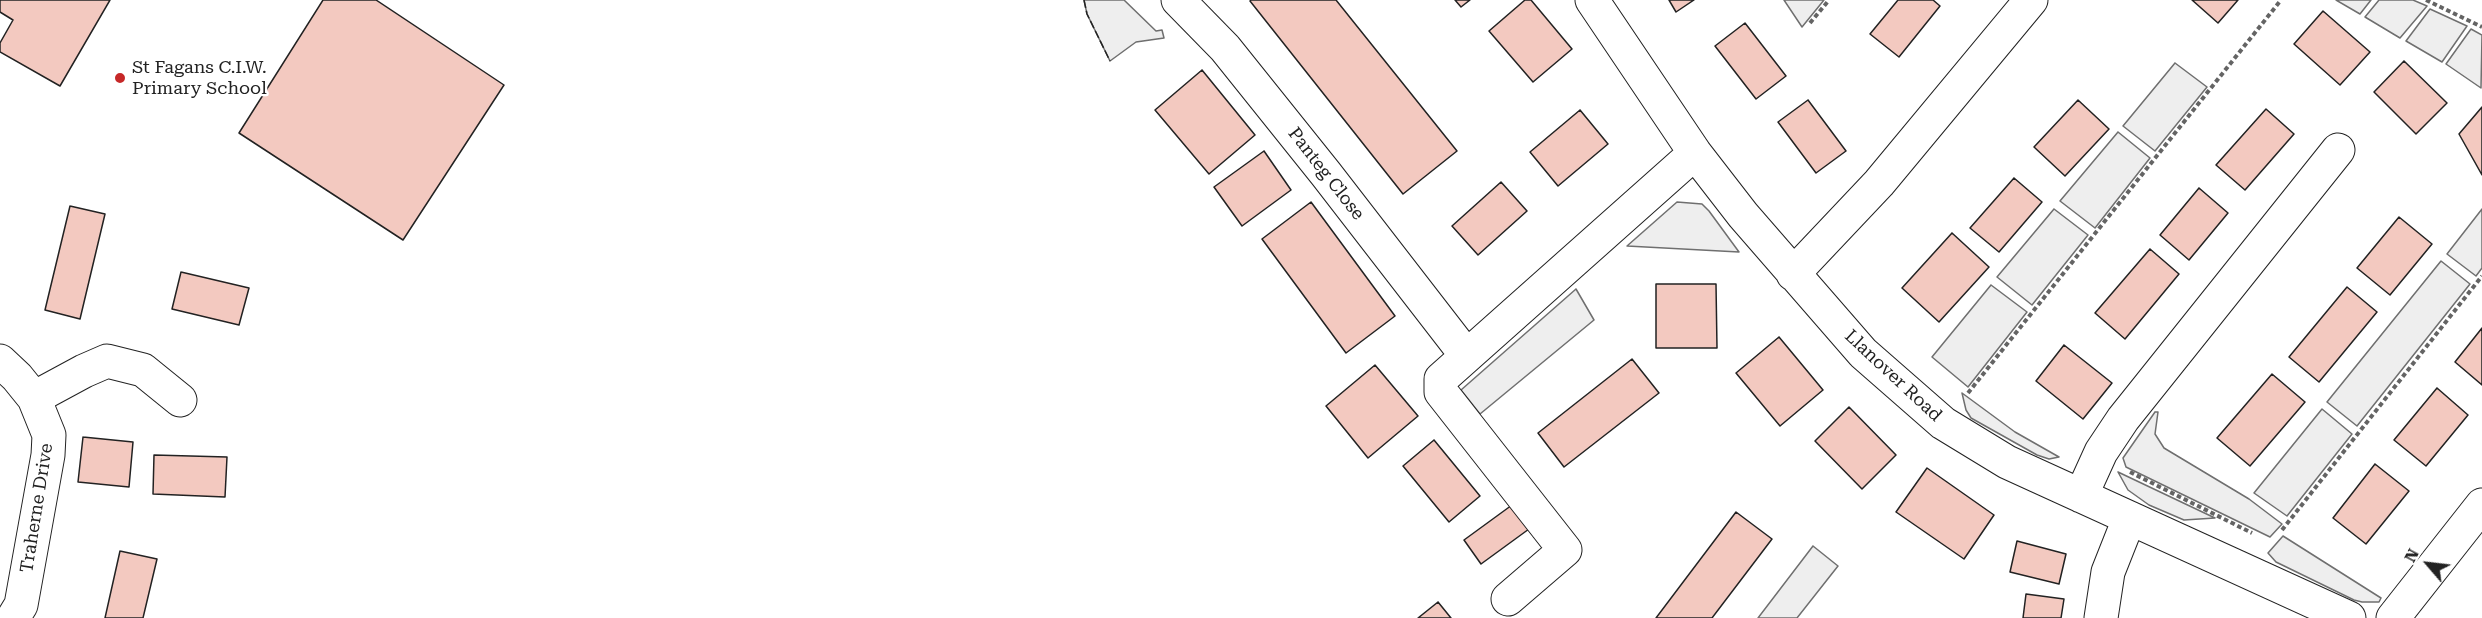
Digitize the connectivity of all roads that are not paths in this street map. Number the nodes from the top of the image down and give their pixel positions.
1 (1178, 0) edge
2 (1592, 0) edge
3 (2031, 0) edge
4 (2338, 150) dead end
5 (1695, 153) junction
6 (1793, 274) junction
7 (1466, 355) junction
8 (0, 361) edge
9 (34, 398) junction
10 (180, 400) dead end
11 (2081, 496) junction
12 (2482, 505) edge
13 (2129, 519) junction
14 (1508, 599) dead end
15 (13, 618) edge
16 (2101, 618) edge
17 (2349, 618) edge
18 (2393, 618) edge

1 - 7 street, Panteg Close
2 - 5 street, Llanover Road
3 - 6 street
4 - 11 street
5 - 6 street, Llanover Road
5 - 7 street
6 - 11 street, Llanover Road
7 - 14 street
8 - 9 street, Traherne Drive
9 - 10 street
9 - 15 street, Traherne Drive
11 - 13 street, Llanover Road
12 - 18 street
13 - 16 street
13 - 17 street, Llanover Road

